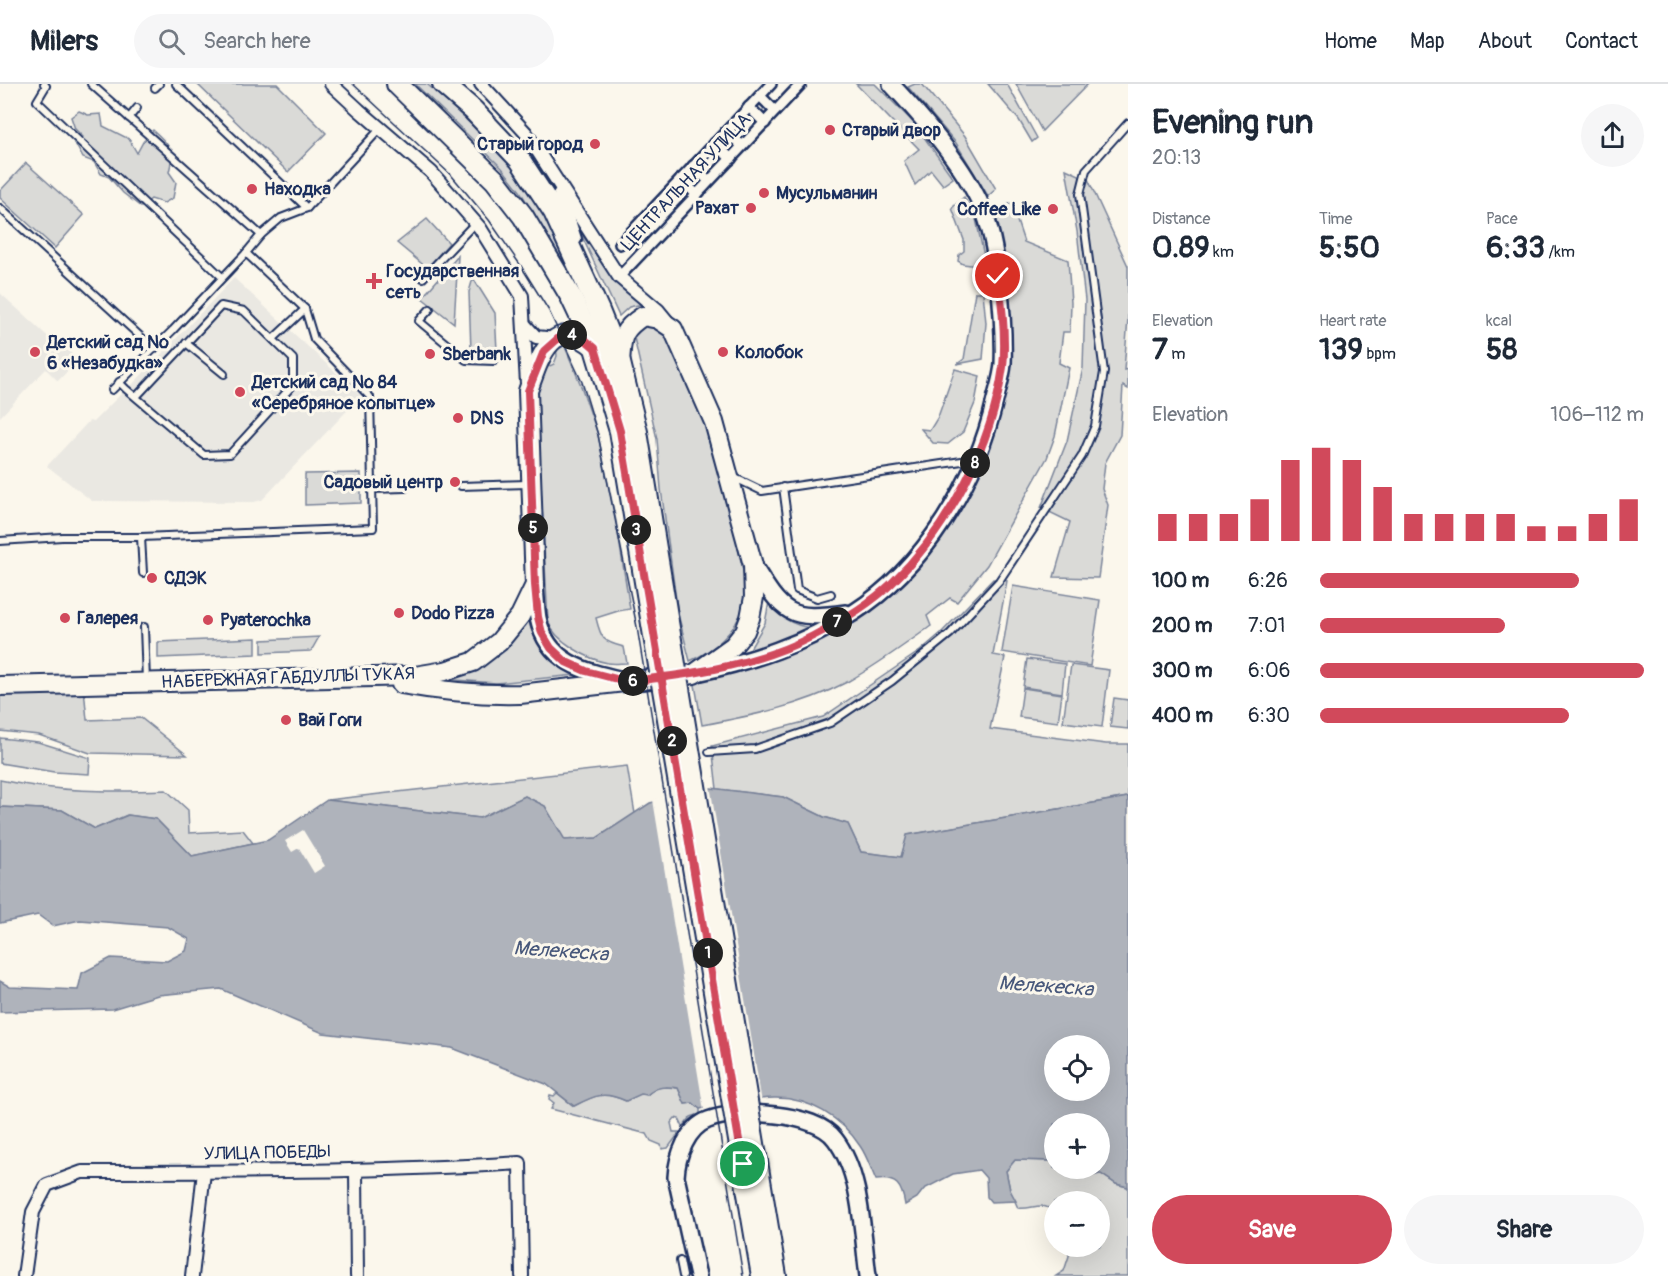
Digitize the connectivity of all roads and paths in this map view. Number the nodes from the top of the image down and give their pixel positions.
1 (44, 84) edge
2 (91, 84) edge
3 (176, 84) edge
4 (332, 84) edge
5 (396, 84) edge
6 (443, 84) edge
7 (481, 84) edge
8 (771, 84) edge
9 (801, 84) edge
10 (891, 84) edge
11 (760, 96) junction
12 (749, 107) junction
13 (137, 108) dead end
14 (775, 111) junction
15 (129, 118) junction
16 (765, 123) junction
17 (1128, 123) edge
18 (380, 129) junction
19 (727, 131) junction
20 (715, 143) junction
21 (742, 146) junction
22 (731, 159) junction
23 (693, 166) junction
24 (554, 176) junction
25 (681, 179) junction
26 (710, 181) junction
27 (697, 195) junction
28 (0, 208) edge
29 (307, 208) junction
30 (475, 223) junction
31 (261, 235) junction
32 (620, 244) dead end
33 (246, 253) junction
34 (222, 277) junction
35 (619, 277) junction
36 (423, 278) dead end
37 (305, 309) junction
38 (430, 309) dead end
39 (599, 311) junction
40 (524, 324) junction
41 (674, 329) junction
42 (273, 339) junction
43 (556, 339) junction
44 (186, 343) junction
45 (595, 348) junction
46 (154, 350) junction
47 (494, 361) dead end
48 (620, 363) junction
49 (224, 374) dead end
50 (120, 382) junction
51 (112, 390) dead end
52 (528, 391) junction
53 (136, 397) junction
54 (976, 459) junction
55 (729, 475) junction
56 (532, 484) junction
57 (461, 486) dead end
58 (405, 488) dead end
59 (783, 488) junction
60 (372, 489) junction
61 (141, 537) junction
62 (0, 541) edge
63 (753, 566) junction
64 (142, 573) dead end
65 (535, 585) junction
66 (831, 594) dead end
67 (854, 612) junction
68 (660, 623) junction
69 (144, 627) dead end
70 (694, 674) junction
71 (367, 676) junction
72 (146, 682) junction
73 (628, 682) junction
74 (0, 686) edge
75 (709, 752) dead end
76 (750, 1163) junction
77 (356, 1170) junction
78 (204, 1172) junction
79 (680, 1261) dead end
80 (24, 1276) edge
81 (192, 1276) edge
82 (357, 1276) edge
83 (522, 1276) edge
84 (683, 1276) edge
85 (698, 1276) edge
86 (762, 1276) edge
87 (776, 1276) edge
88 (868, 1276) edge

1 - 34 lane
2 - 15 lane
3 - 29 lane
4 - 18 street
5 - 45 main road
6 - 39 main road
7 - 24 street
8 - 11 street
9 - 14 street, ЦЕНТРАЛЬНАЯ УЛИЦА
10 - 54 street
11 - 12 street
11 - 14 street
12 - 16 street
12 - 19 street
13 - 15 lane
14 - 16 street, ЦЕНТРАЛЬНАЯ УЛИЦА
15 - 31 lane
16 - 21 street, ЦЕНТРАЛЬНАЯ УЛИЦА
17 - 75 lane
18 - 29 lane
18 - 30 street
19 - 20 street
19 - 21 street
20 - 22 street
20 - 23 street
21 - 22 street, ЦЕНТРАЛЬНАЯ УЛИЦА
22 - 26 street, ЦЕНТРАЛЬНАЯ УЛИЦА
23 - 25 street
23 - 26 street
24 - 35 street
24 - 39 street
25 - 27 street
25 - 32 street
26 - 27 street, ЦЕНТРАЛЬНАЯ УЛИЦА
27 - 35 street, ЦЕНТРАЛЬНАЯ УЛИЦА
28 - 46 lane
29 - 31 lane
30 - 36 lane
30 - 40 street
31 - 33 lane
33 - 34 lane
33 - 37 lane
34 - 46 lane
35 - 41 street
37 - 42 lane
37 - 60 lane
38 - 47 lane
39 - 48 main road
40 - 43 street
40 - 52 street
41 - 48 main road
41 - 55 main road
42 - 44 lane
42 - 53 lane
43 - 45 main road
43 - 52 main road
44 - 49 lane
44 - 53 lane
45 - 68 main road
46 - 50 lane
48 - 68 main road
50 - 51 lane
50 - 53 lane
52 - 56 main road
54 - 59 lane
54 - 67 street
55 - 59 lane
55 - 63 main road
56 - 57 lane
56 - 65 main road
58 - 60 lane
59 - 66 lane
60 - 61 lane
61 - 62 lane
61 - 64 lane
63 - 67 street
63 - 70 main road
65 - 71 main road, НАБЕРЕЖНАЯ ГАБДУЛЛЫ ТУКАЯ
65 - 73 street
67 - 70 street
68 - 76 main road, bridge
69 - 72 lane
70 - 73 main road
71 - 72 main road, НАБЕРЕЖНАЯ ГАБДУЛЛЫ ТУКАЯ
71 - 73 main road
72 - 74 main road, НАБЕРЕЖНАЯ ГАБДУЛЛЫ ТУКАЯ
76 - 86 main road
76 - 87 main road
77 - 78 street, УЛИЦА ПОБЕДЫ
77 - 82 street
77 - 83 street, УЛИЦА ПОБЕДЫ
78 - 80 street, УЛИЦА ПОБЕДЫ
78 - 81 street
79 - 84 lane
85 - 88 street

